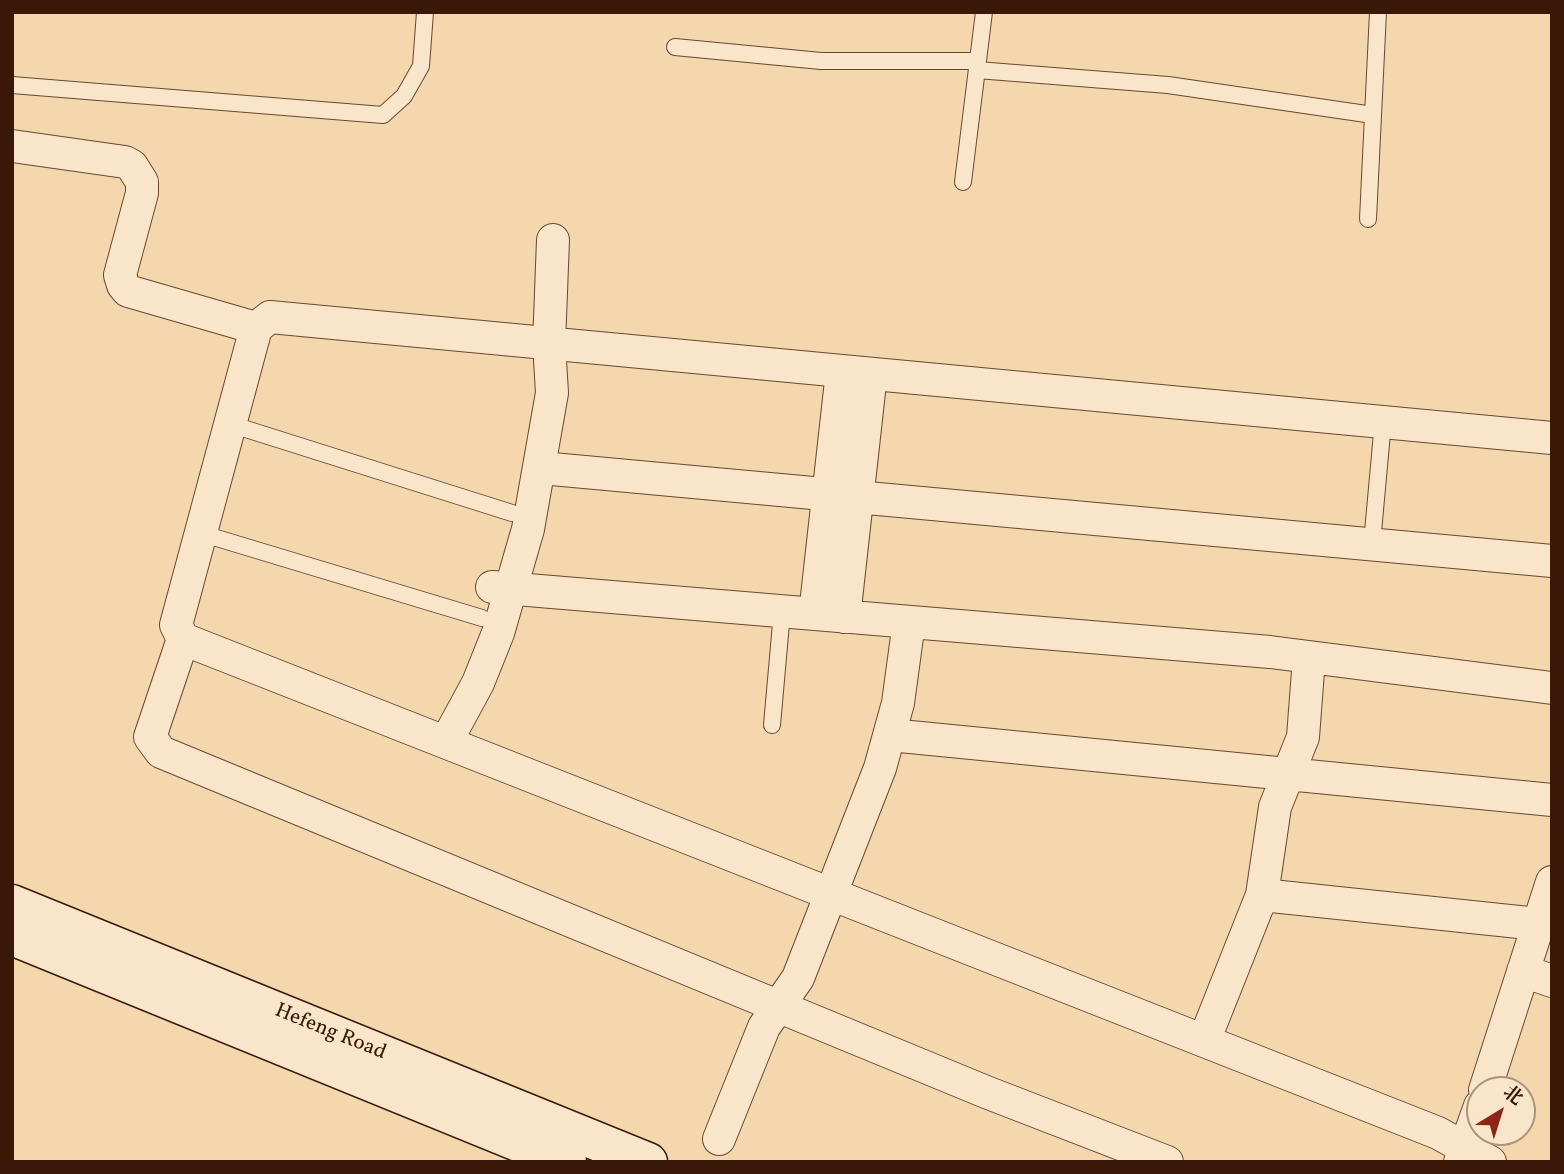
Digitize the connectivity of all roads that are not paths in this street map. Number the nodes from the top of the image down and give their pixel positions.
1 (425, 12) edge
2 (984, 12) edge
3 (1378, 12) edge
4 (675, 47) dead end
5 (977, 66) junction
6 (12, 85) edge
7 (1373, 115) junction
8 (12, 146) edge
9 (963, 182) dead end
10 (1368, 219) dead end
11 (553, 240) dead end
12 (256, 328) junction
13 (550, 344) junction
14 (857, 373) junction
15 (1383, 422) junction
16 (230, 424) junction
17 (1552, 438) edge
18 (541, 468) junction
19 (843, 496) junction
20 (512, 513) junction
21 (200, 533) junction
22 (1372, 543) junction
23 (1552, 561) edge
24 (502, 588) junction
25 (782, 611) junction
26 (829, 616) junction
27 (482, 618) junction
28 (909, 622) junction
29 (183, 639) junction
30 (1309, 657) junction
31 (1552, 688) edge
32 (772, 725) dead end
33 (890, 735) junction
34 (446, 742) junction
35 (1288, 774) junction
36 (1552, 800) edge
37 (1552, 882) edge
38 (831, 894) junction
39 (1262, 895) junction
40 (12, 904) edge
41 (1538, 924) junction
42 (12, 936) edge
43 (1537, 976) edge
44 (778, 1006) junction
45 (1204, 1041) junction
46 (1491, 1076) edge
47 (719, 1139) dead end
48 (1472, 1157) edge
49 (567, 1162) edge
50 (648, 1162) edge
51 (1167, 1162) edge

1 - 6 lane
2 - 5 lane
3 - 7 lane
4 - 5 lane
5 - 7 lane
5 - 9 lane
7 - 10 lane
8 - 12 street
11 - 13 street
12 - 13 street
12 - 16 street
13 - 14 street
13 - 18 street
13 - 20 street
14 - 15 street
14 - 19 street
15 - 17 street
15 - 22 lane
16 - 20 lane
16 - 21 street
18 - 19 street
18 - 24 street
19 - 22 street
19 - 26 street
20 - 24 street
21 - 27 lane
21 - 29 street
22 - 23 street
24 - 25 street
24 - 27 street
24 - 34 street
25 - 26 street
25 - 32 lane
26 - 28 street
27 - 34 street
28 - 30 street
28 - 33 street
29 - 34 street
29 - 44 street
30 - 31 street
30 - 35 street
33 - 35 street
33 - 38 street
34 - 38 street
35 - 36 street
35 - 39 street
37 - 41 street
38 - 44 street
38 - 45 street
39 - 41 street
39 - 45 street
40 - 50 street, Hefeng Road
41 - 43 street
42 - 49 street, Hefeng Road
43 - 46 street
44 - 47 street
44 - 51 street
45 - 48 street

